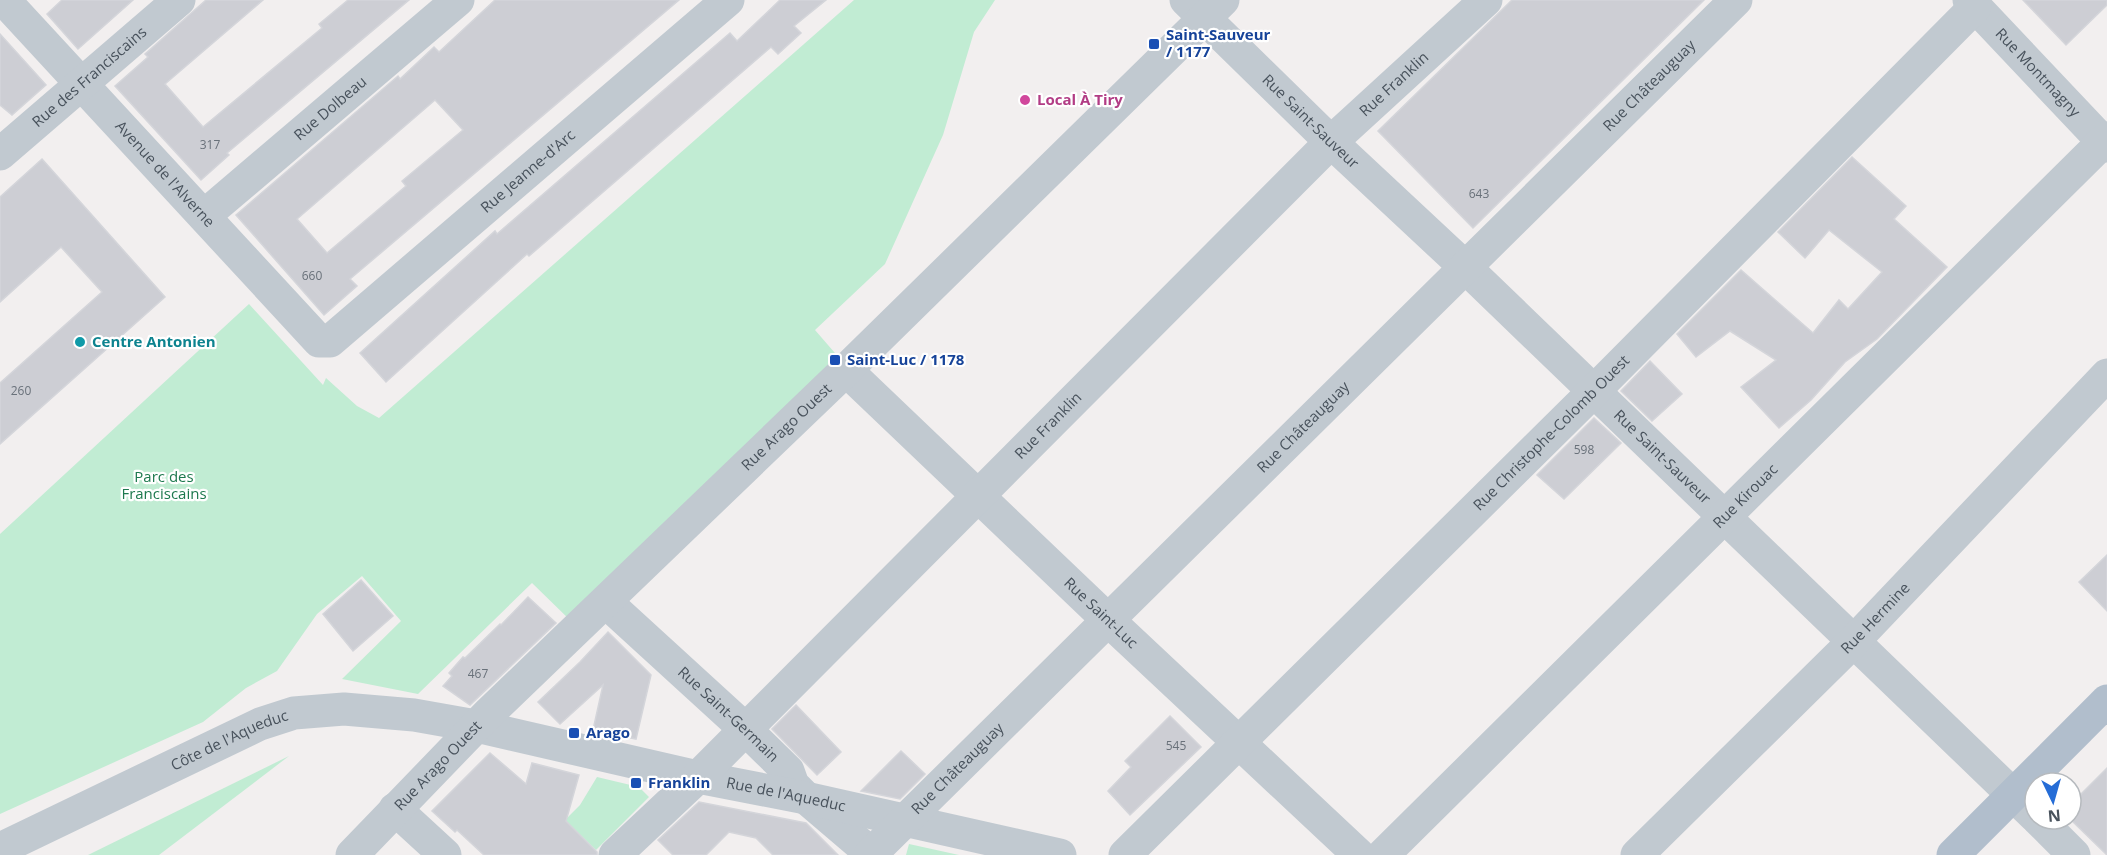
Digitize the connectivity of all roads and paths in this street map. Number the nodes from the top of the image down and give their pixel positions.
1 (4, 0) edge
2 (179, 0) edge
3 (458, 0) edge
4 (728, 0) edge
5 (1486, 0) edge
6 (1736, 0) edge
7 (1972, 4) edge
8 (1204, 6) edge
9 (81, 84) junction
10 (1331, 142) junction
11 (2106, 142) edge
12 (0, 154) edge
13 (204, 216) junction
14 (1465, 267) junction
15 (330, 341) joint
16 (846, 370) junction
17 (2107, 375) edge
18 (1594, 391) junction
19 (978, 495) junction
20 (1726, 516) junction
21 (606, 602) junction
22 (1108, 620) junction
23 (1853, 642) junction
24 (2107, 701) edge
25 (476, 726) junction
26 (745, 729) junction
27 (1240, 742) junction
28 (2057, 771) edge
29 (698, 777) junction
30 (807, 798) junction
31 (2023, 804) edge
32 (395, 809) junction
33 (2023, 814) edge
34 (904, 821) junction
35 (2050, 831) edge
36 (0, 849) edge
37 (871, 854) edge
38 (352, 855) edge
39 (444, 855) edge
40 (615, 855) edge
41 (1060, 855) edge
42 (1125, 855) edge
43 (1359, 855) edge
44 (1383, 855) edge
45 (1637, 855) edge
46 (1953, 855) edge
47 (2074, 855) edge

1 - 9 street, Avenue de l'Alverne
2 - 9 street, Rue des Franciscains
3 - 13 street, Rue Dolbeau
4 - 15 street, Rue Jeanne-d'Arc
5 - 10 street, Rue Franklin
6 - 14 street, Rue Châteauguay
7 - 11 street, Rue Montmagny
7 - 18 street, Rue Christophe-Colomb Ouest
8 - 10 street, Rue Saint-Sauveur
8 - 16 street, Rue Arago Ouest
9 - 12 street, Rue des Franciscains
9 - 13 street, Avenue de l'Alverne
10 - 14 street, Rue Saint-Sauveur
10 - 19 street, Rue Franklin
11 - 20 street, Rue Kirouac
13 - 15 street, Avenue de l'Alverne
14 - 18 street, Rue Saint-Sauveur
14 - 22 street, Rue Châteauguay
16 - 19 street, Rue Saint-Luc
16 - 21 street, Rue Arago Ouest
17 - 23 street, Rue Hermine
18 - 20 street, Rue Saint-Sauveur
18 - 27 street, Rue Christophe-Colomb Ouest
19 - 22 street, Rue Saint-Luc
19 - 26 street, Rue Franklin
20 - 23 street, Rue Saint-Sauveur
20 - 44 street, Rue Kirouac
21 - 25 street, Rue Arago Ouest
21 - 26 street, Rue Saint-Germain
22 - 27 street, Rue Saint-Luc
22 - 34 street, Rue Châteauguay
23 - 31 street, Rue Saint-Sauveur
23 - 45 street, Rue Hermine
24 - 28 main road
25 - 29 street, Rue de l'Aqueduc
25 - 32 street, Rue Arago Ouest
25 - 36 street, Côte de l'Aqueduc
26 - 29 street, Rue Franklin
26 - 30 street, Rue Saint-Germain
27 - 42 street, Rue Christophe-Colomb Ouest
27 - 43 street, Rue Saint-Luc
29 - 30 street, Rue de l'Aqueduc
29 - 40 street, Rue Franklin
30 - 34 street, Rue de l'Aqueduc
30 - 37 street, Rue Saint-Germain
32 - 38 street, Rue Arago Ouest
32 - 39 street
33 - 46 main road
34 - 37 street, Rue Châteauguay
34 - 41 street, Rue de l'Aqueduc
35 - 47 street, Rue Saint-Sauveur

